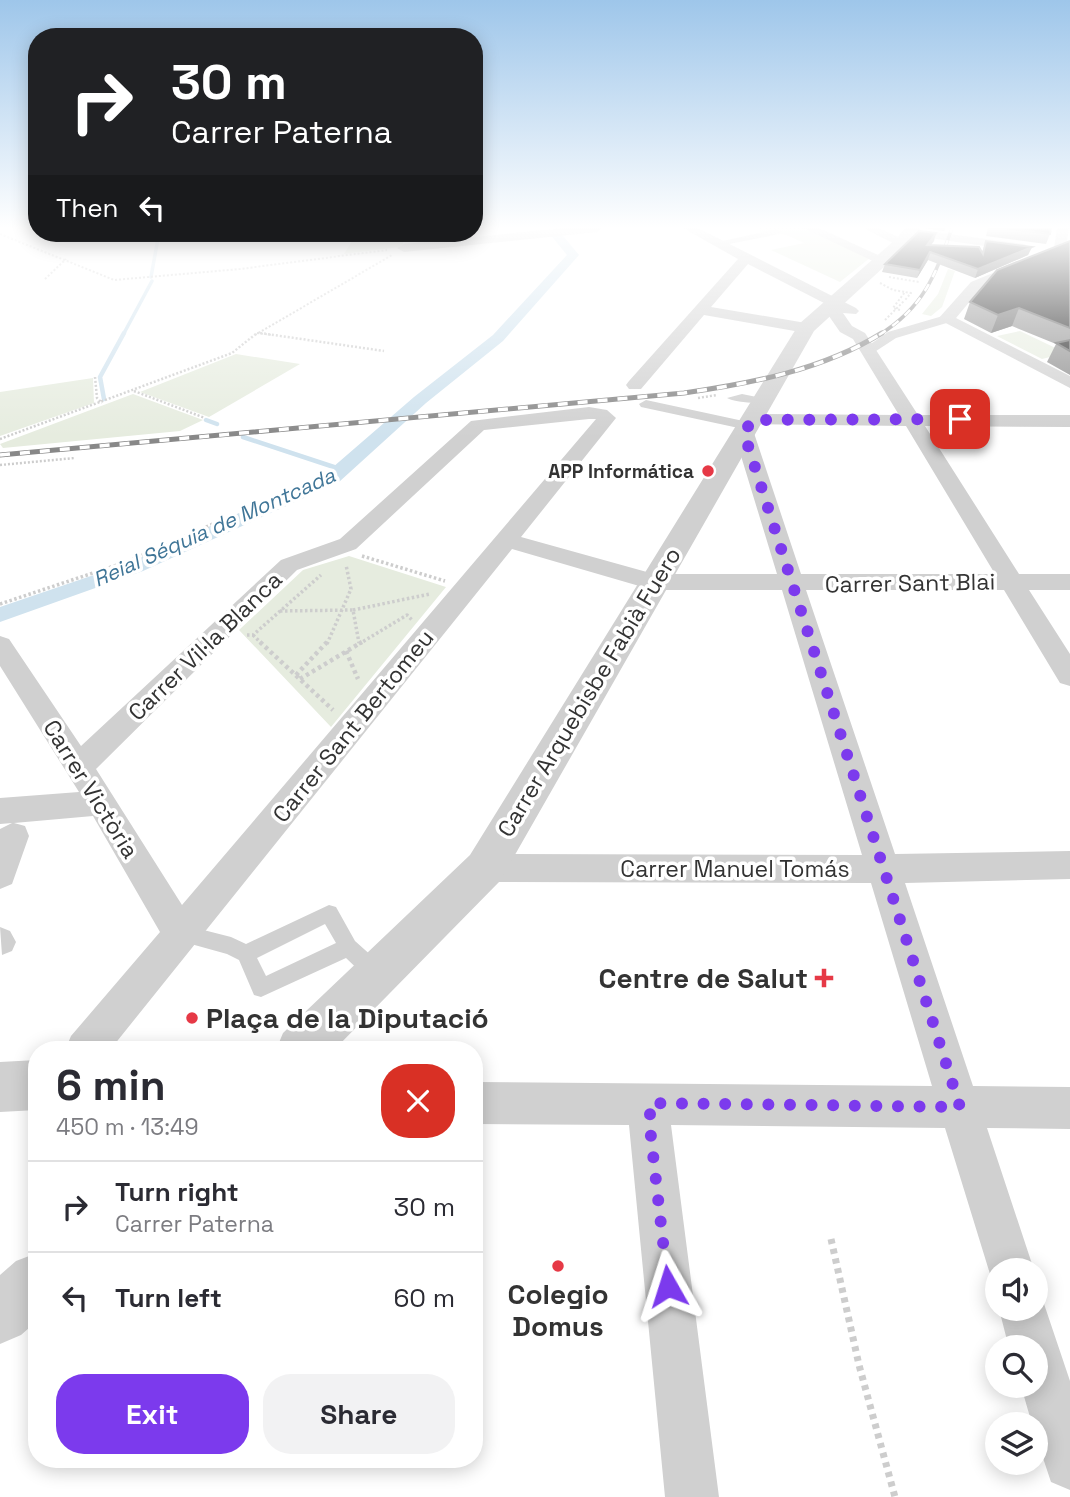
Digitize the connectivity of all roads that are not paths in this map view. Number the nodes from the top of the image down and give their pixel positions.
1 (712, 298) edge
2 (804, 298) edge
3 (841, 298) edge
4 (964, 298) edge
5 (701, 310) junction
6 (824, 312) junction
7 (946, 319) junction
8 (863, 343) junction
9 (1021, 358) junction
10 (1070, 383) edge
11 (635, 385) dead end
12 (1062, 402) edge
13 (646, 404) road end
14 (752, 411) junction
15 (911, 420) junction
16 (1070, 421) edge
17 (468, 433) joint
18 (505, 540) junction
19 (653, 582) junction
20 (1014, 582) junction
21 (1070, 582) edge
22 (794, 584) junction
23 (0, 645) edge
24 (1070, 676) edge
25 (79, 766) junction
26 (102, 803) junction
27 (10, 823) edge
28 (1070, 865) edge
29 (485, 868) junction
30 (885, 869) junction
31 (0, 874) edge
32 (180, 933) junction
33 (348, 947) junction
34 (246, 954) junction
35 (378, 974) junction
36 (92, 1041) edge
37 (309, 1041) edge
38 (28, 1085) edge
39 (0, 1087) edge
40 (483, 1103) edge
41 (650, 1103) junction
42 (960, 1107) junction
43 (1070, 1108) edge
44 (1007, 1258) edge
45 (28, 1290) edge
46 (0, 1314) edge
47 (1048, 1392) edge
48 (1070, 1463) edge
49 (692, 1497) edge

1 - 5 street
2 - 6 street
3 - 6 street, Carrer Arquebisbe Fabià Fuero
4 - 7 street
5 - 6 street
5 - 11 street
6 - 8 street
6 - 14 street, Carrer Arquebisbe Fabià Fuero
7 - 8 street
7 - 9 street
8 - 15 street
9 - 10 street
9 - 12 street
13 - 14 street
14 - 15 street
14 - 19 street, Carrer Arquebisbe Fabià Fuero
14 - 22 street
15 - 16 street
15 - 20 street
17 - 18 street, Carrer Sant Bertomeu
17 - 25 street, Carrer Vil·la Blanca
18 - 19 street, Carrer Sant Blai
18 - 32 street, Carrer Sant Bertomeu
19 - 22 street, Carrer Sant Blai
19 - 29 street, Carrer Arquebisbe Fabià Fuero
20 - 21 street, Carrer Sant Blai
20 - 22 street, Carrer Sant Blai
20 - 24 street
22 - 30 street
23 - 25 street, Carrer Victòria
25 - 26 street, Carrer Victòria
26 - 27 street
26 - 32 street, Carrer Victòria
27 - 31 street
28 - 30 street, Carrer Manuel Tomás
29 - 30 street, Carrer Manuel Tomás
29 - 35 street, Carrer Arquebisbe Fabià Fuero
30 - 42 street
32 - 34 lane
32 - 36 street, Carrer Sant Bertomeu
33 - 34 lane
33 - 34 lane
33 - 35 lane
35 - 37 street, Carrer Arquebisbe Fabià Fuero
38 - 39 street
40 - 41 street
41 - 42 street
41 - 49 street
42 - 43 street
42 - 44 street
45 - 46 street
47 - 48 street

